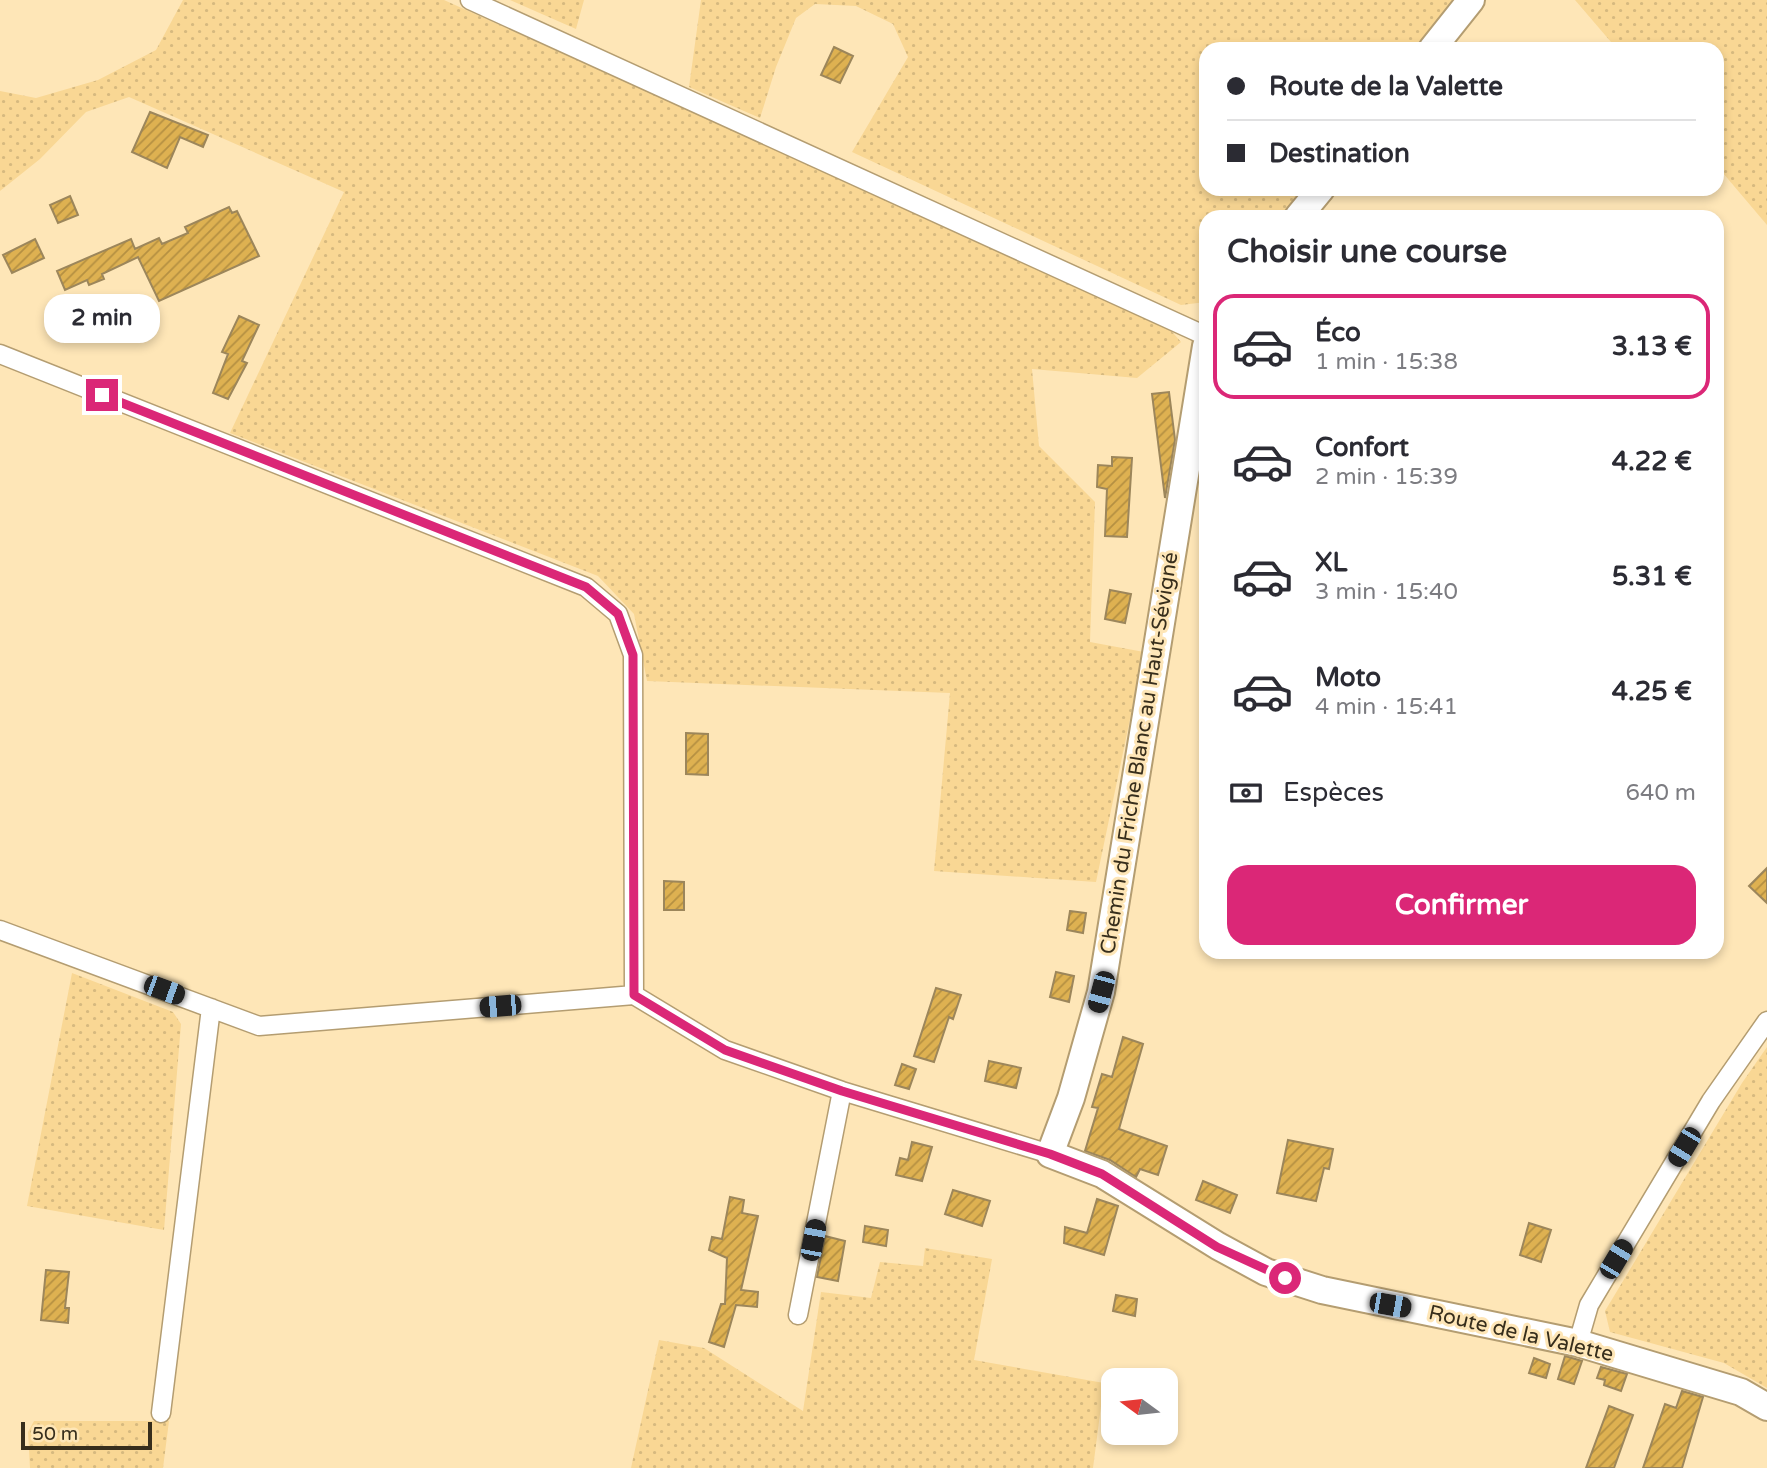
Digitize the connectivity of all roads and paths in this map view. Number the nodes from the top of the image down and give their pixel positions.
1 (470, 0) edge
2 (1471, 0) edge
3 (1438, 42) edge
4 (1315, 196) edge
5 (1304, 210) edge
6 (1199, 333) edge
7 (0, 354) edge
8 (1199, 389) edge
9 (0, 930) edge
10 (634, 995) junction
11 (211, 1008) junction
12 (1767, 1021) edge
13 (842, 1091) junction
14 (1050, 1154) junction
15 (798, 1315) dead end
16 (1578, 1343) junction
17 (1767, 1407) edge
18 (161, 1413) dead end

1 - 6 street
2 - 3 street
4 - 5 street
7 - 10 street
8 - 14 street, Chemin du Friche Blanc au Haut-Sévigné
9 - 11 street
10 - 11 street
10 - 13 street
11 - 18 street
12 - 16 street
13 - 14 street
13 - 15 street
14 - 16 street, Route de la Valette
16 - 17 street, Route de la Valette

